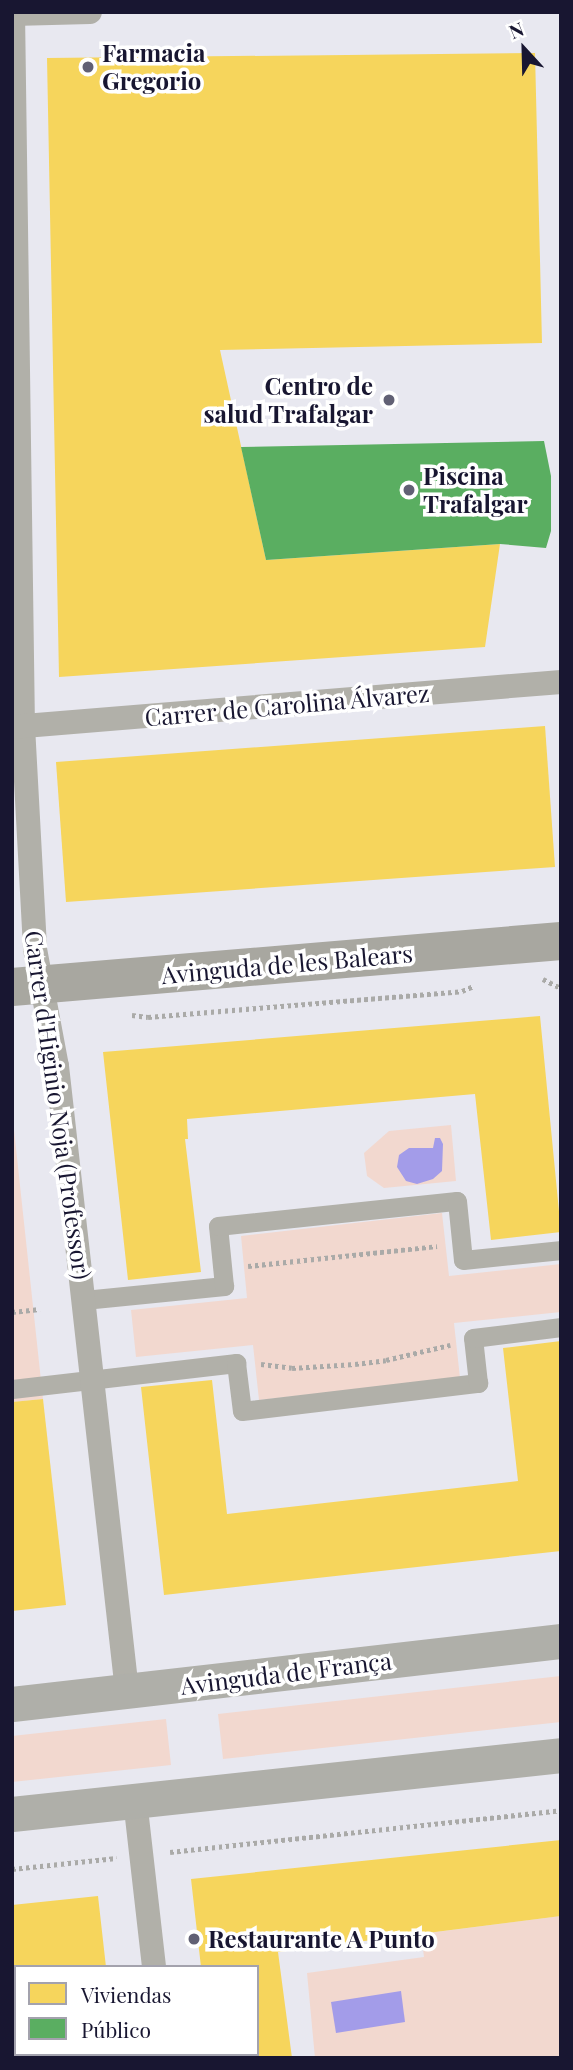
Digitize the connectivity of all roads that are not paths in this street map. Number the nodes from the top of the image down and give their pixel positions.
1 (90, 12) edge
2 (13, 13) edge
3 (561, 682) edge
4 (18, 727) edge
5 (561, 942) edge
6 (26, 986) edge
7 (561, 1250) edge
8 (84, 1300) junction
9 (561, 1327) edge
10 (92, 1380) junction
11 (12, 1389) edge
12 (561, 1641) edge
13 (127, 1691) junction
14 (12, 1704) edge
15 (561, 1755) edge
16 (135, 1800) junction
17 (12, 1814) edge
18 (154, 1965) edge

1 - 2 street
2 - 4 street, Carrer d'Higinio Noja (Professor)
3 - 4 street, Carrer de Carolina Álvarez
4 - 6 street, Carrer d'Higinio Noja (Professor)
5 - 6 main road, Avinguda de les Balears
6 - 8 street, Carrer d'Higinio Noja (Professor)
7 - 8 street
8 - 10 street, Carrer d'Higinio Noja (Professor)
9 - 10 street
10 - 11 street
10 - 13 street, Carrer d'Higinio Noja (Professor)
12 - 13 main road, Avinguda de França
13 - 14 main road, Avinguda de França
15 - 16 main road
16 - 17 main road
16 - 18 street

